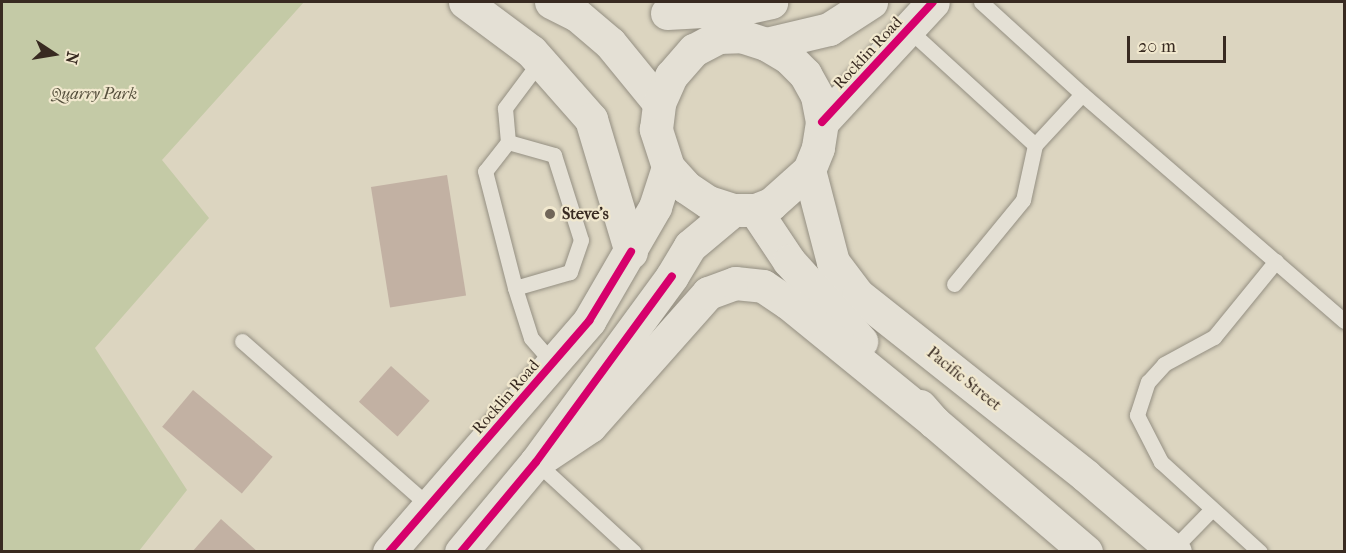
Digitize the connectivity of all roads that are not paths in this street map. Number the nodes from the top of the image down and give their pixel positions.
1 (465, 2) edge
2 (551, 2) edge
3 (771, 2) edge
4 (871, 2) edge
5 (933, 2) edge
6 (981, 2) edge
7 (654, 8) edge
8 (908, 29) junction
9 (718, 37) junction
10 (766, 44) junction
11 (540, 61) junction
12 (1082, 94) junction
13 (659, 103) junction
14 (822, 122) junction
15 (508, 142) junction
16 (1035, 145) junction
17 (668, 167) junction
18 (809, 170) junction
19 (744, 210) junction
20 (631, 252) junction
21 (1276, 261) junction
22 (954, 284) dead end
23 (514, 288) junction
24 (1344, 321) edge
25 (242, 340) dead end
26 (554, 363) junction
27 (934, 422) junction
28 (536, 462) junction
29 (429, 506) junction
30 (1212, 509) junction
31 (1174, 551) edge
32 (388, 552) edge
33 (414, 552) edge
34 (461, 552) edge
35 (634, 552) edge
36 (1086, 552) edge
37 (1260, 552) edge

1 - 11 main road
2 - 13 main road
3 - 7 main road
4 - 10 main road, Rocklin Road
5 - 8 main road, Rocklin Road
6 - 12 lane
7 - 9 main road
8 - 14 main road, Rocklin Road
8 - 16 lane
9 - 10 main road
9 - 13 main road
10 - 14 main road
11 - 15 lane
11 - 20 main road
12 - 16 lane
12 - 21 lane
13 - 17 main road
14 - 18 main road
15 - 23 lane
15 - 23 lane
16 - 22 lane
17 - 19 main road
17 - 20 main road, Rocklin Road
18 - 19 main road
18 - 31 main road, Pacific Street
19 - 27 main road
19 - 28 main road
20 - 26 main road, Rocklin Road
21 - 24 lane
21 - 30 lane
23 - 26 lane
25 - 29 lane
26 - 29 main road, Rocklin Road
27 - 28 main road
27 - 36 main road
28 - 34 main road
28 - 35 lane
29 - 32 main road, Rocklin Road
29 - 33 main road
30 - 31 lane
30 - 37 lane

